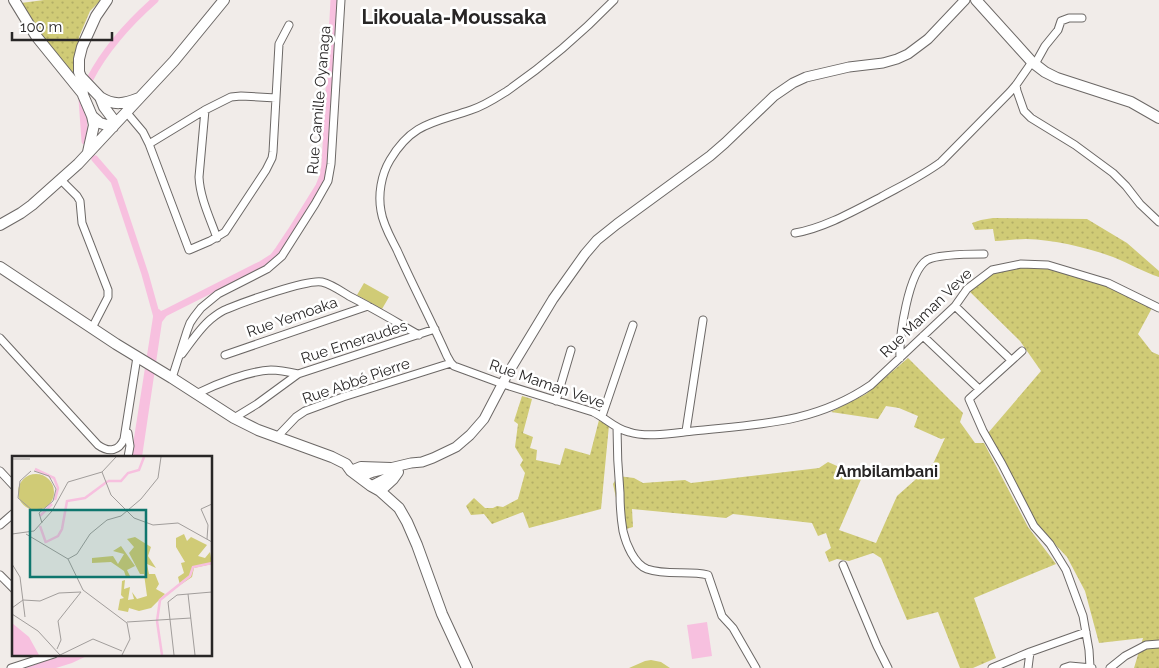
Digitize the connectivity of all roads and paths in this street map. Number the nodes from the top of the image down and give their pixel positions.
1 (14, 0) edge
2 (107, 0) edge
3 (224, 0) edge
4 (341, 0) edge
5 (614, 0) edge
6 (964, 0) edge
7 (976, 0) edge
8 (1082, 18) dead end
9 (289, 25) dead end
10 (1034, 63) junction
11 (81, 77) junction
12 (1016, 84) junction
13 (83, 95) junction
14 (100, 97) junction
15 (140, 98) junction
16 (276, 98) junction
17 (205, 110) junction
18 (127, 112) junction
19 (92, 116) junction
20 (1159, 118) edge
21 (114, 125) junction
22 (149, 144) junction
23 (88, 152) junction
24 (61, 180) junction
25 (1159, 222) edge
26 (0, 225) edge
27 (795, 233) dead end
28 (217, 238) junction
29 (984, 254) dead end
30 (0, 267) edge
31 (368, 306) junction
32 (955, 306) junction
33 (1159, 308) edge
34 (703, 320) dead end
35 (633, 325) dead end
36 (92, 328) junction
37 (435, 329) junction
38 (419, 335) junction
39 (923, 336) junction
40 (0, 338) edge
41 (571, 350) dead end
42 (1022, 351) dead end
43 (225, 354) dead end
44 (140, 358) junction
45 (178, 358) junction
46 (900, 358) junction
47 (1011, 360) junction
48 (451, 363) junction
49 (298, 374) junction
50 (172, 378) junction
51 (503, 384) junction
52 (979, 389) junction
53 (196, 394) junction
54 (556, 401) junction
55 (602, 416) junction
56 (234, 418) junction
57 (617, 427) junction
58 (126, 428) junction
59 (686, 431) junction
60 (277, 437) junction
61 (128, 456) edge
62 (351, 470) junction
63 (394, 470) junction
64 (0, 471) edge
65 (360, 477) junction
66 (12, 484) edge
67 (376, 488) junction
68 (12, 515) edge
69 (0, 525) edge
70 (843, 565) dead end
71 (0, 575) edge
72 (12, 587) edge
73 (1086, 632) junction
74 (1159, 644) edge
75 (1030, 652) junction
76 (48, 656) edge
77 (11, 668) edge
78 (467, 668) edge
79 (756, 668) edge
80 (888, 668) edge
81 (992, 668) edge
82 (1028, 668) edge
83 (1064, 668) edge
84 (1091, 668) edge
85 (1110, 668) edge

1 - 13 main road
2 - 11 main road
3 - 15 main road
4 - 45 street, Rue Camille Oyanaga
5 - 37 street
6 - 51 street
7 - 10 main road
8 - 10 street
9 - 16 street
10 - 12 street
10 - 20 main road
11 - 13 main road
11 - 14 main road
12 - 25 street
12 - 27 street
13 - 19 main road
14 - 15 main road
14 - 21 main road
15 - 18 main road
16 - 17 street
16 - 28 street
17 - 22 street
17 - 28 street
18 - 21 main road
18 - 22 street
19 - 21 main road
19 - 23 main road
21 - 23 main road
22 - 28 street
23 - 24 main road
24 - 26 main road
24 - 36 street
29 - 46 street
30 - 36 main road
31 - 38 street
31 - 43 street, Rue Yemoaka
31 - 45 street
32 - 33 street, Rue Maman Veve
32 - 39 street, Rue Maman Veve
32 - 47 street
34 - 59 street
35 - 55 street
36 - 44 main road
37 - 38 street, Rue Emeraudes
37 - 48 street
38 - 49 street, Rue Emeraudes
39 - 46 street, Rue Maman Veve
39 - 52 street
40 - 58 street
41 - 54 street
42 - 47 street
44 - 50 main road
44 - 58 street
45 - 50 street, Rue Camille Oyanaga
46 - 59 street, Rue Maman Veve
47 - 52 street
48 - 51 street, Rue Maman Veve
48 - 60 street, Rue Abbé Pierre
49 - 53 street
49 - 56 street, Rue Emeraudes
50 - 53 main road
51 - 54 street, Rue Maman Veve
51 - 63 street
52 - 73 street
53 - 56 main road
54 - 55 street, Rue Maman Veve
55 - 57 street, Rue Maman Veve
56 - 60 main road
57 - 59 street, Rue Maman Veve
57 - 79 street
58 - 61 street
60 - 62 main road
62 - 63 main road
62 - 65 main road
63 - 65 street
63 - 67 main road
64 - 66 street
65 - 67 main road
67 - 78 main road
68 - 69 street
70 - 80 street
71 - 72 street
73 - 75 street
73 - 84 street
74 - 85 street
75 - 81 street
75 - 82 street
76 - 77 street
83 - 84 street

